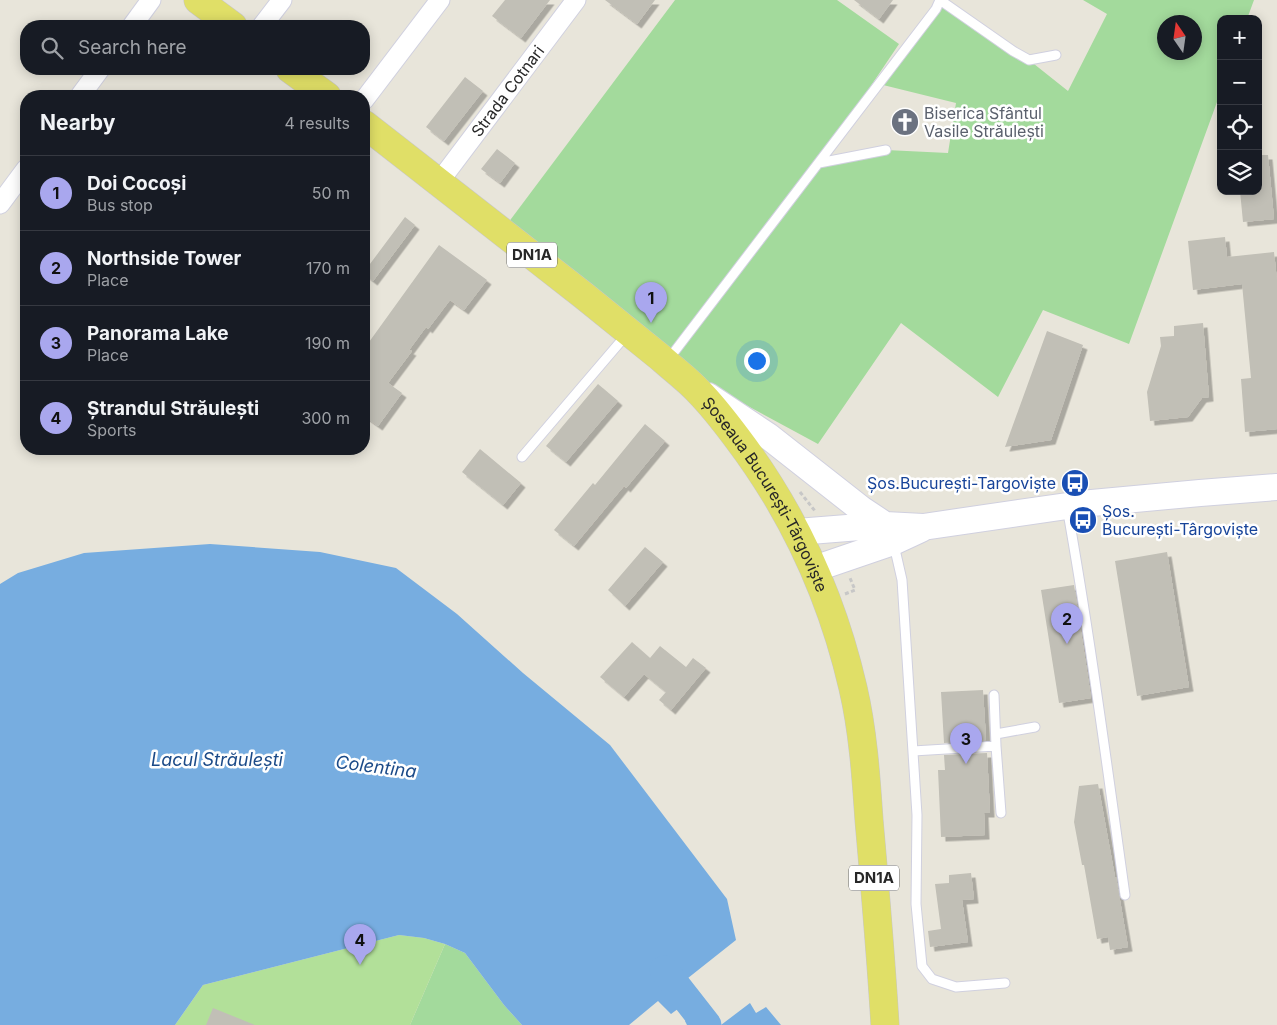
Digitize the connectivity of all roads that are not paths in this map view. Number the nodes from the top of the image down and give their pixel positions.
1 (151, 0) edge
2 (198, 0) edge
3 (282, 0) edge
4 (440, 0) edge
5 (576, 0) edge
6 (940, 0) edge
7 (136, 20) edge
8 (226, 20) edge
9 (267, 20) edge
10 (1056, 55) dead end
11 (96, 75) edge
12 (298, 75) edge
13 (84, 90) edge
14 (319, 90) edge
15 (370, 92) edge
16 (370, 129) edge
17 (886, 150) dead end
18 (819, 163) junction
19 (20, 176) edge
20 (439, 182) junction
21 (0, 204) edge
22 (629, 332) junction
23 (666, 362) junction
24 (698, 390) junction
25 (522, 457) dead end
26 (1277, 487) edge
27 (1067, 506) junction
28 (797, 532) junction
29 (889, 534) junction
30 (814, 570) junction
31 (994, 695) dead end
32 (1035, 727) dead end
33 (996, 734) junction
34 (996, 746) junction
35 (913, 751) junction
36 (1001, 813) dead end
37 (1125, 895) dead end
38 (1005, 983) dead end
39 (885, 1025) edge

1 - 7 street
2 - 8 main road
3 - 9 street
4 - 15 street
5 - 20 street, Strada Cotnari
6 - 10 lane
6 - 18 lane
11 - 13 street
12 - 14 main road
16 - 20 main road, Șoseaua București-Târgoviște / DN1A
17 - 18 lane
18 - 23 lane
19 - 21 street
20 - 22 main road, Șoseaua București-Târgoviște / DN1A
22 - 23 main road, Șoseaua București-Târgoviște / DN1A
22 - 25 lane
23 - 24 main road, Șoseaua București-Târgoviște / DN1A
24 - 28 main road, Șoseaua București-Târgoviște / DN1A
24 - 29 main road
26 - 27 main road
27 - 29 main road
27 - 37 lane
28 - 29 main road
28 - 30 main road, Șoseaua București-Târgoviște / DN1A
29 - 30 main road
29 - 35 lane
30 - 39 main road, Șoseaua București-Târgoviște / DN1A
31 - 33 lane
32 - 33 lane
33 - 34 lane
34 - 35 lane
34 - 36 lane
35 - 38 lane

